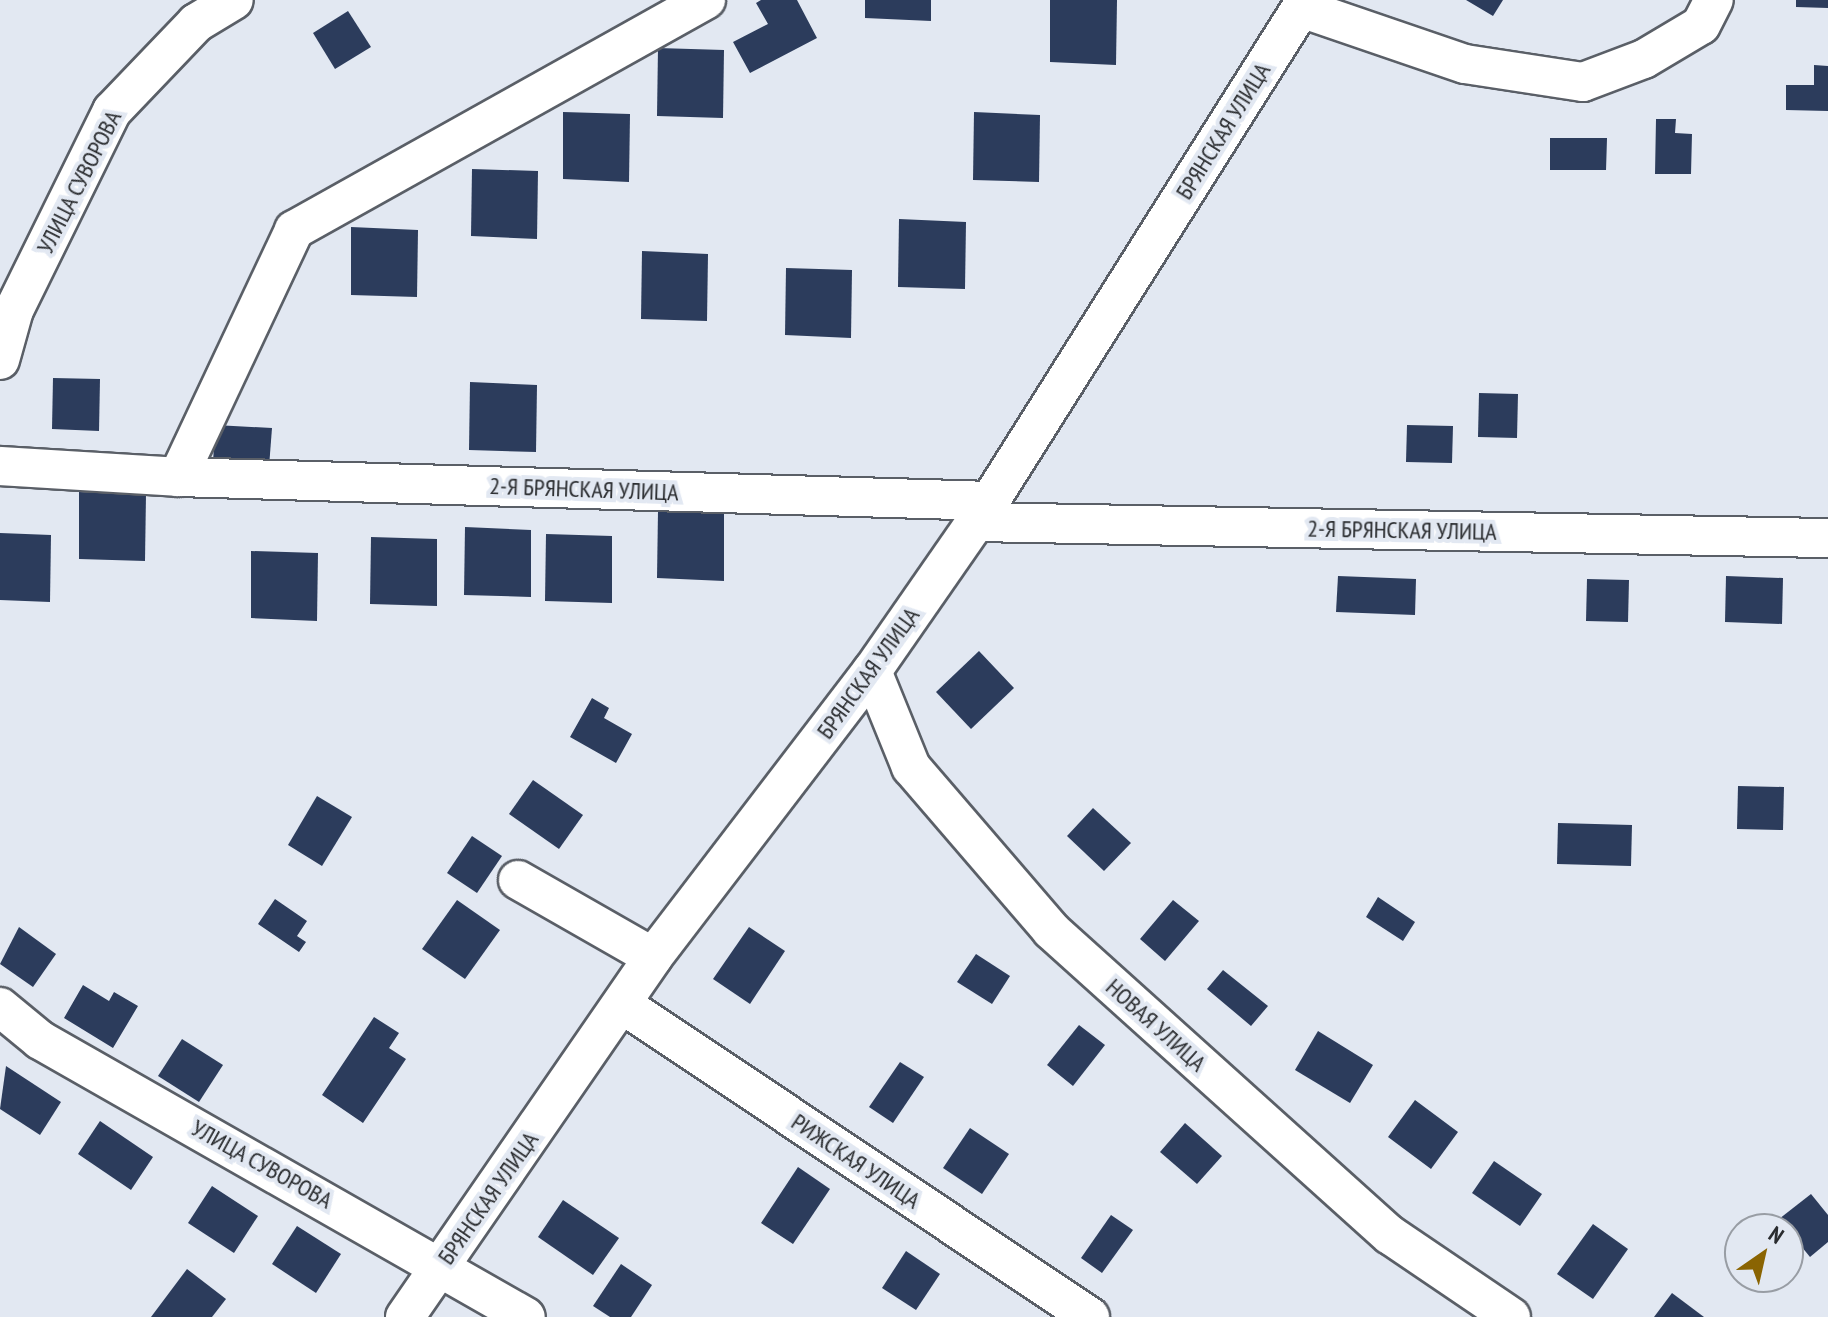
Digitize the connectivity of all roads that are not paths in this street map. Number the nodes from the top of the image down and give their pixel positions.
1 (234, 0) edge
2 (706, 0) edge
3 (1714, 0) edge
4 (1303, 4) edge
5 (0, 360) edge
6 (0, 466) edge
7 (178, 477) junction
8 (983, 511) junction
9 (1828, 538) edge
10 (872, 671) junction
11 (518, 880) dead end
12 (653, 957) junction
13 (622, 1004) junction
14 (0, 1007) edge
15 (441, 1265) junction
16 (405, 1317) edge
17 (526, 1317) edge
18 (1090, 1317) edge
19 (1511, 1317) edge

1 - 5 street, УЛИЦА СУВОРОВА
2 - 7 street
3 - 4 street, БРЯНСКАЯ УЛИЦА
4 - 8 street, БРЯНСКАЯ УЛИЦА
6 - 7 street, 2-Я БРЯНСКАЯ УЛИЦА
7 - 8 street, 2-Я БРЯНСКАЯ УЛИЦА
8 - 9 street, 2-Я БРЯНСКАЯ УЛИЦА
8 - 10 street, БРЯНСКАЯ УЛИЦА
10 - 12 street, БРЯНСКАЯ УЛИЦА
10 - 19 street, НОВАЯ УЛИЦА
11 - 12 street
12 - 13 street, БРЯНСКАЯ УЛИЦА
13 - 15 street, БРЯНСКАЯ УЛИЦА
13 - 18 street, РИЖСКАЯ УЛИЦА
14 - 15 street, УЛИЦА СУВОРОВА
15 - 16 street, БРЯНСКАЯ УЛИЦА
15 - 17 street, УЛИЦА СУВОРОВА

